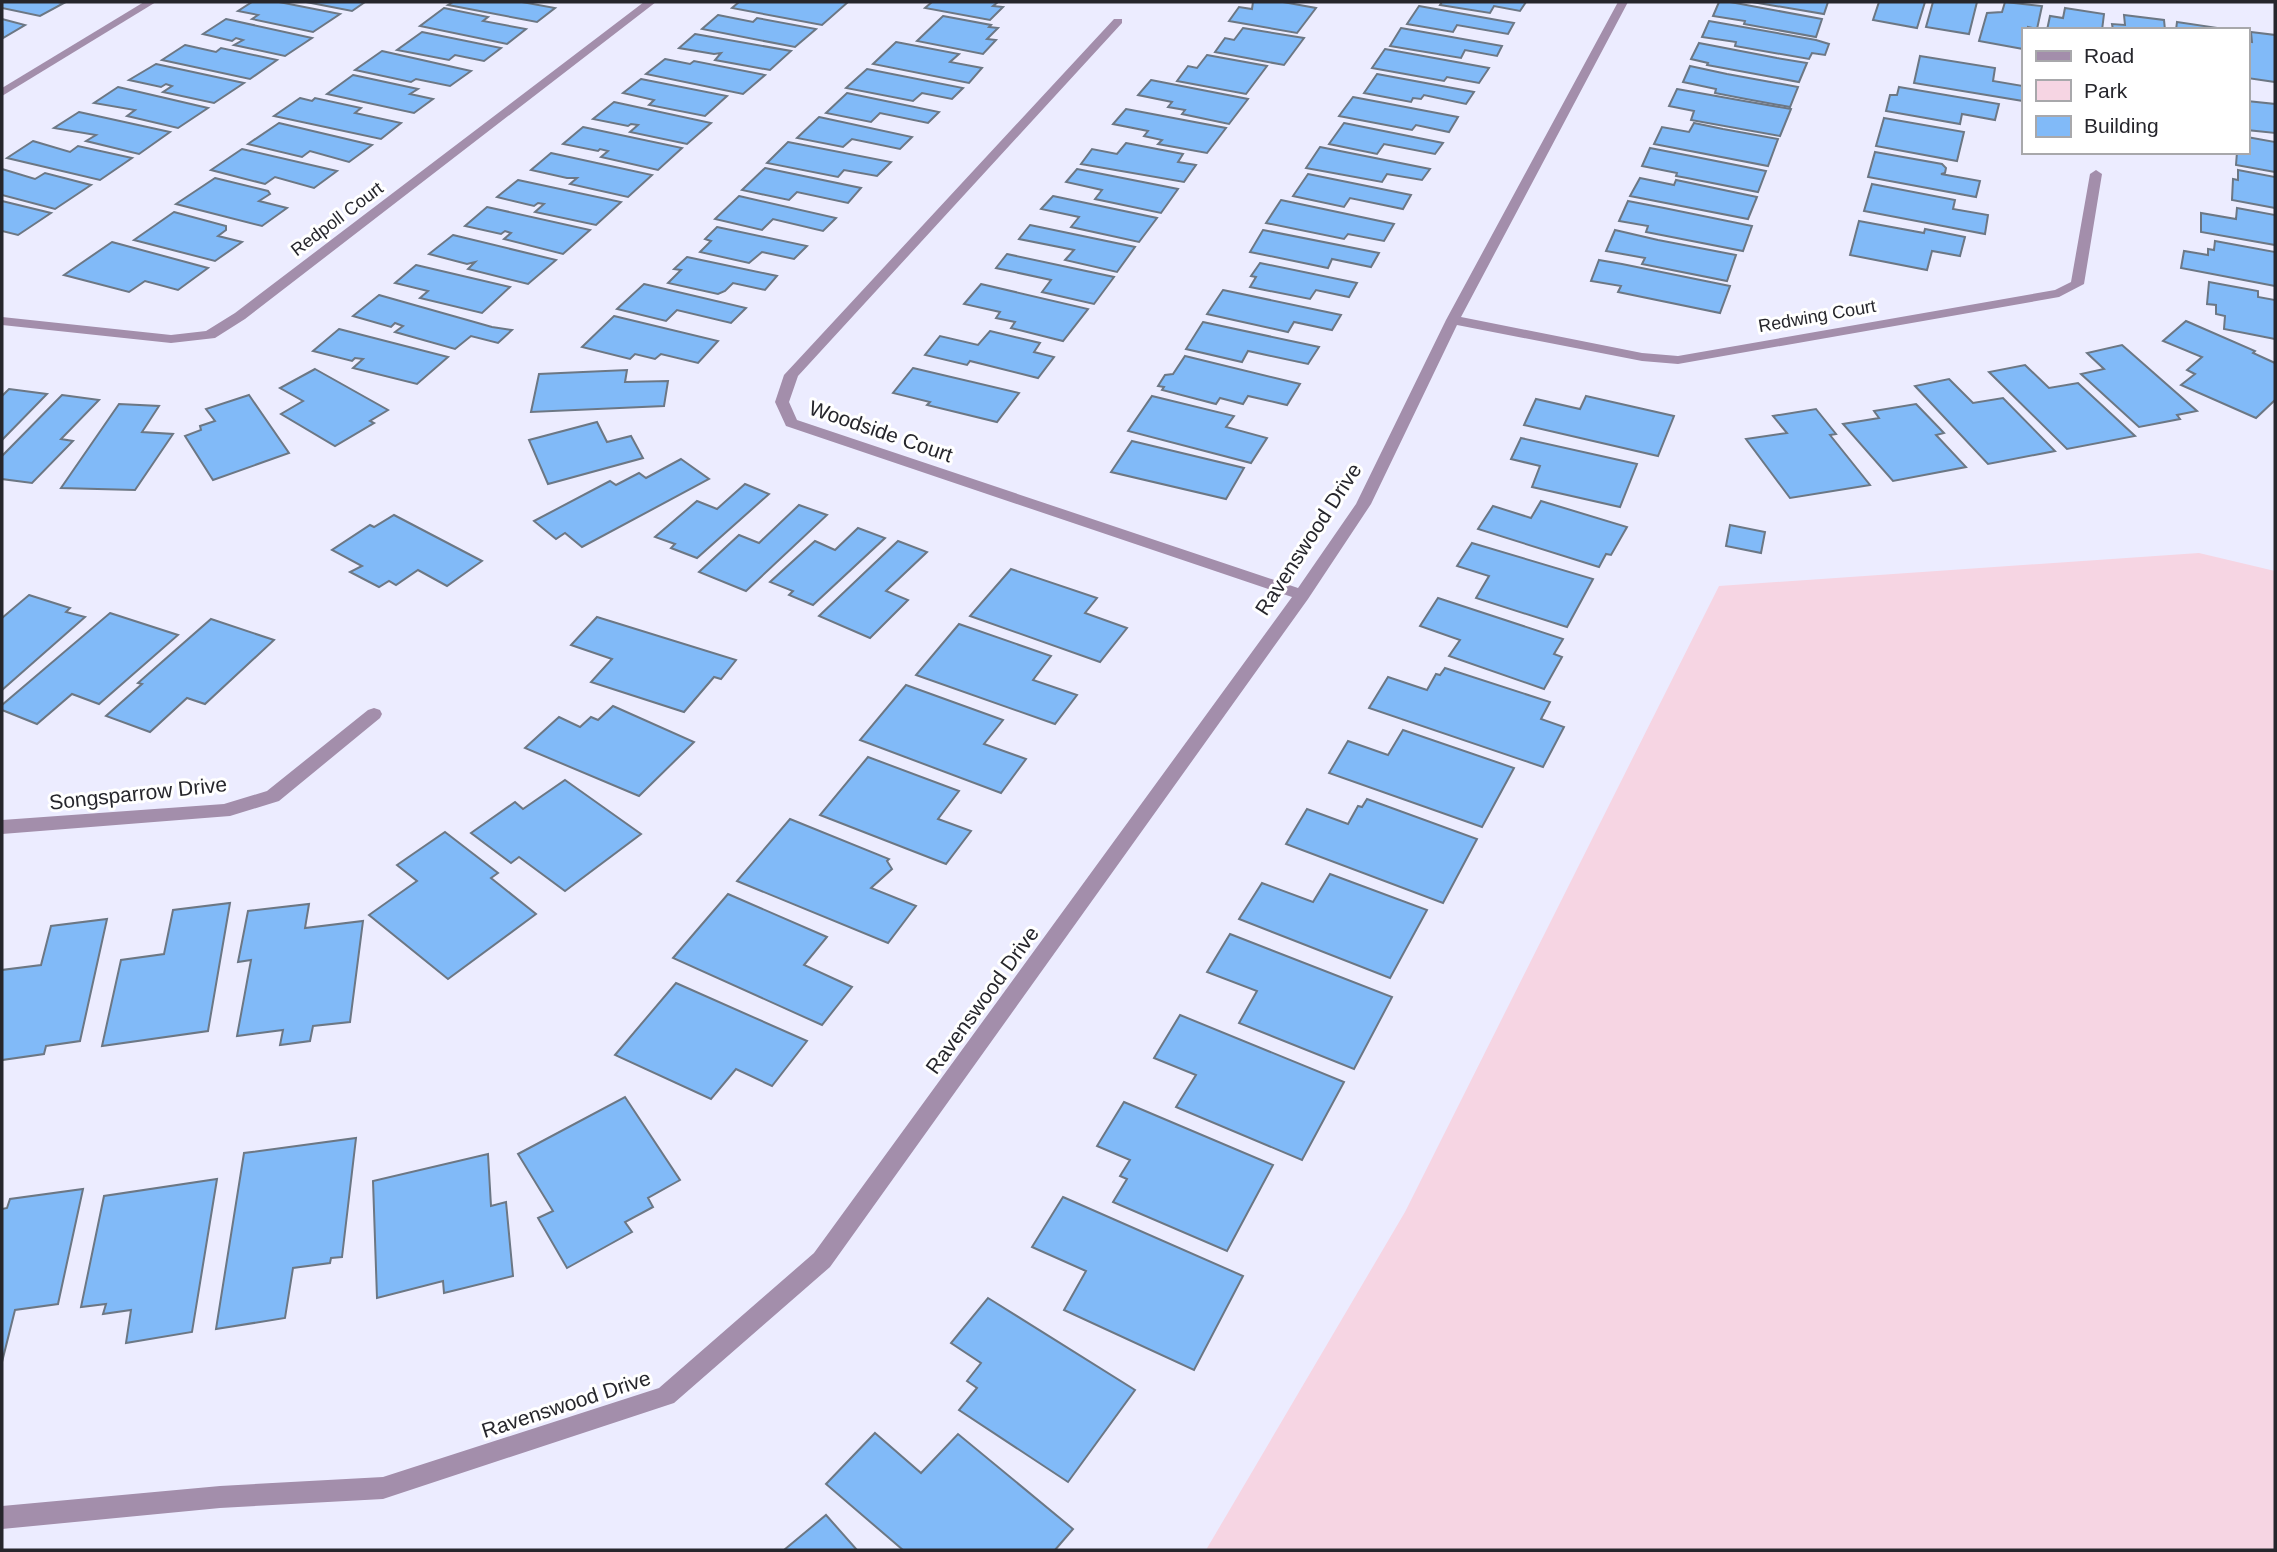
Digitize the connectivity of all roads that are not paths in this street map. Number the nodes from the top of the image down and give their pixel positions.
1 (151, 2) edge
2 (651, 2) edge
3 (1623, 2) edge
4 (1118, 21) dead end
5 (2, 93) edge
6 (2096, 173) dead end
7 (1452, 320) junction
8 (2, 321) edge
9 (1302, 596) junction
10 (374, 713) dead end
11 (2, 827) edge
12 (2, 1518) edge

1 - 5 street
2 - 8 street, Redpoll Court
3 - 7 street, Ravenswood Drive
4 - 9 street, Woodside Court
6 - 7 street, Redwing Court
7 - 9 street, Ravenswood Drive
9 - 12 street, Ravenswood Drive
10 - 11 street, Songsparrow Drive

